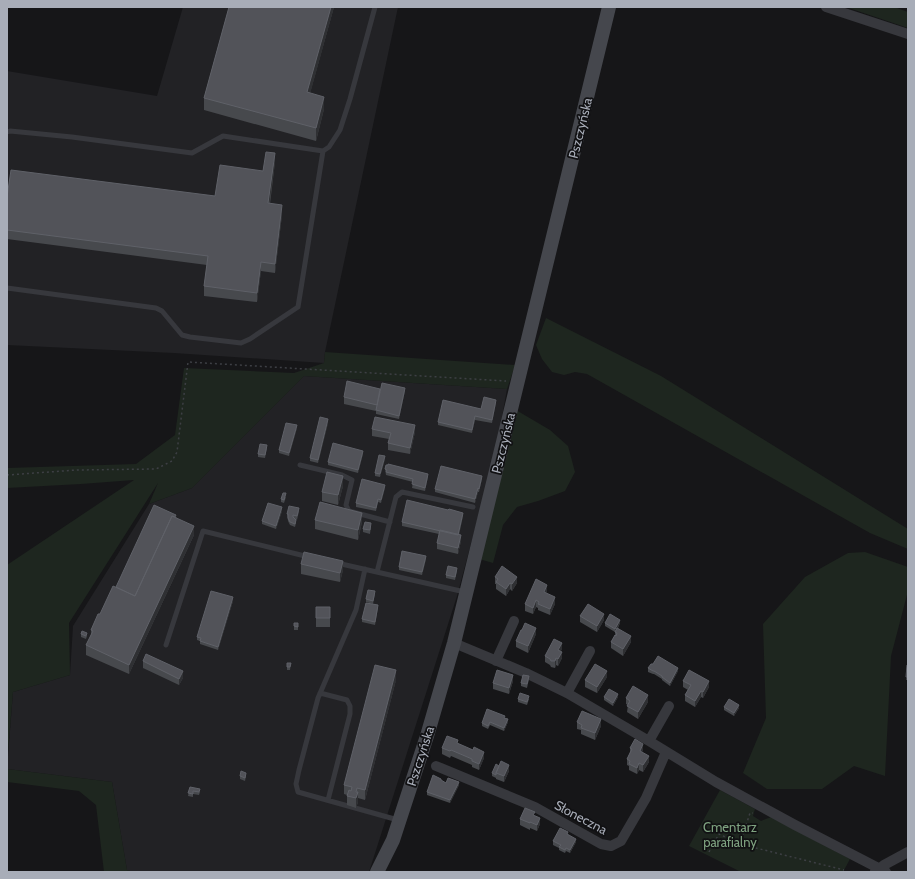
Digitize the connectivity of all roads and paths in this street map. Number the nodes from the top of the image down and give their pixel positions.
1 (375, 7) edge
2 (609, 7) edge
3 (826, 7) edge
4 (908, 34) edge
5 (7, 132) edge
6 (323, 151) junction
7 (7, 288) edge
8 (518, 382) junction
9 (300, 465) dead end
10 (7, 475) edge
11 (473, 507) dead end
12 (390, 522) junction
13 (314, 558) edge
14 (328, 561) edge
15 (365, 569) junction
16 (377, 572) junction
17 (466, 592) junction
18 (514, 621) dead end
19 (454, 643) junction
20 (166, 645) dead end
21 (590, 651) dead end
22 (496, 661) junction
23 (567, 692) junction
24 (320, 693) junction
25 (669, 706) dead end
26 (649, 741) junction
27 (666, 752) junction
28 (436, 766) dead end
29 (328, 800) junction
30 (753, 813) dead end
31 (399, 820) junction
32 (740, 844) junction
33 (709, 852) dead end
34 (908, 852) edge
35 (844, 870) dead end
36 (879, 871) edge
37 (377, 872) edge

1 - 6 lane
2 - 8 main road, Pszczyńska
3 - 4 street
5 - 6 lane
6 - 7 lane
8 - 10 path
8 - 17 main road, Pszczyńska
9 - 12 lane
11 - 12 lane
12 - 16 lane
13 - 20 lane
14 - 15 lane
15 - 16 lane
15 - 24 lane
16 - 17 lane
17 - 19 main road, Pszczyńska
18 - 22 street
19 - 22 street
19 - 31 main road, Pszczyńska
21 - 23 street
22 - 23 street
23 - 26 street
24 - 29 lane
24 - 29 lane
25 - 26 street
26 - 27 street
27 - 28 street, Słoneczna
27 - 36 street
29 - 31 lane
30 - 32 path
31 - 37 main road, Pszczyńska
32 - 33 path
32 - 35 path
34 - 36 street

